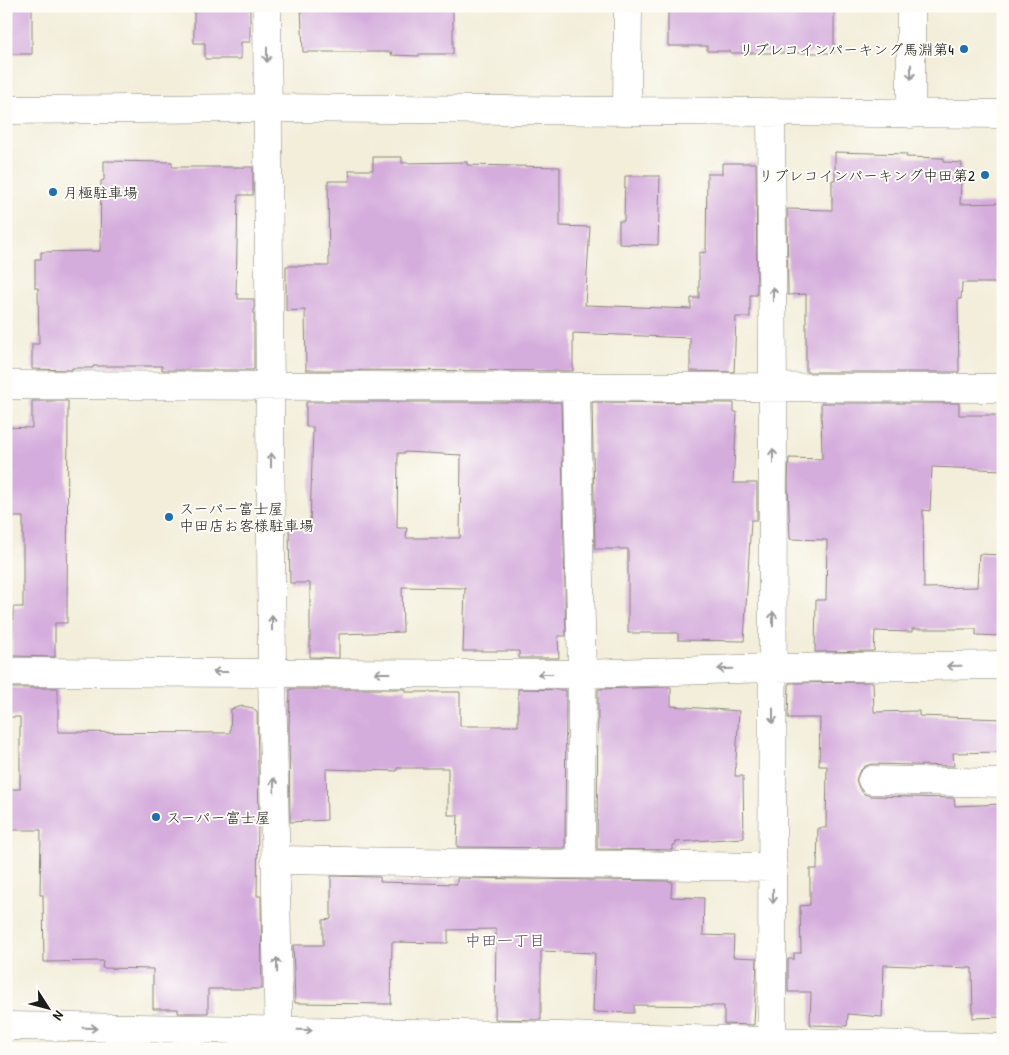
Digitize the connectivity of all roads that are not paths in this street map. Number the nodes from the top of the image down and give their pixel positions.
1 (267, 6) edge
2 (628, 6) edge
3 (911, 6) edge
4 (268, 108) junction
5 (6, 110) edge
6 (627, 110) junction
7 (771, 112) junction
8 (911, 114) junction
9 (1003, 114) edge
10 (6, 384) edge
11 (270, 385) junction
12 (576, 386) junction
13 (773, 388) junction
14 (1003, 388) edge
15 (1003, 665) edge
16 (773, 668) junction
17 (6, 672) edge
18 (272, 672) junction
19 (582, 674) junction
20 (872, 780) dead end
21 (1003, 783) edge
22 (276, 860) junction
23 (581, 864) junction
24 (773, 867) junction
25 (6, 1026) edge
26 (278, 1039) edge
27 (772, 1045) edge
28 (1003, 1048) edge

1 -> 4 street
2 - 6 street
3 -> 8 street
4 - 5 street
4 - 6 street
4 - 11 street
6 - 7 street
7 - 8 street
13 -> 7 street
8 - 9 street
10 - 11 street
11 - 12 street
18 -> 11 street
12 - 13 street
12 - 19 street
13 - 14 street
16 -> 13 street
15 -> 16 street
16 -> 19 street
16 -> 24 street
18 -> 17 street
19 -> 18 street
22 -> 18 street
19 - 23 street
20 - 21 street
22 - 23 street
26 -> 22 street
23 - 24 street
24 -> 27 street
25 -> 26 street
26 -> 27 street
27 - 28 street

